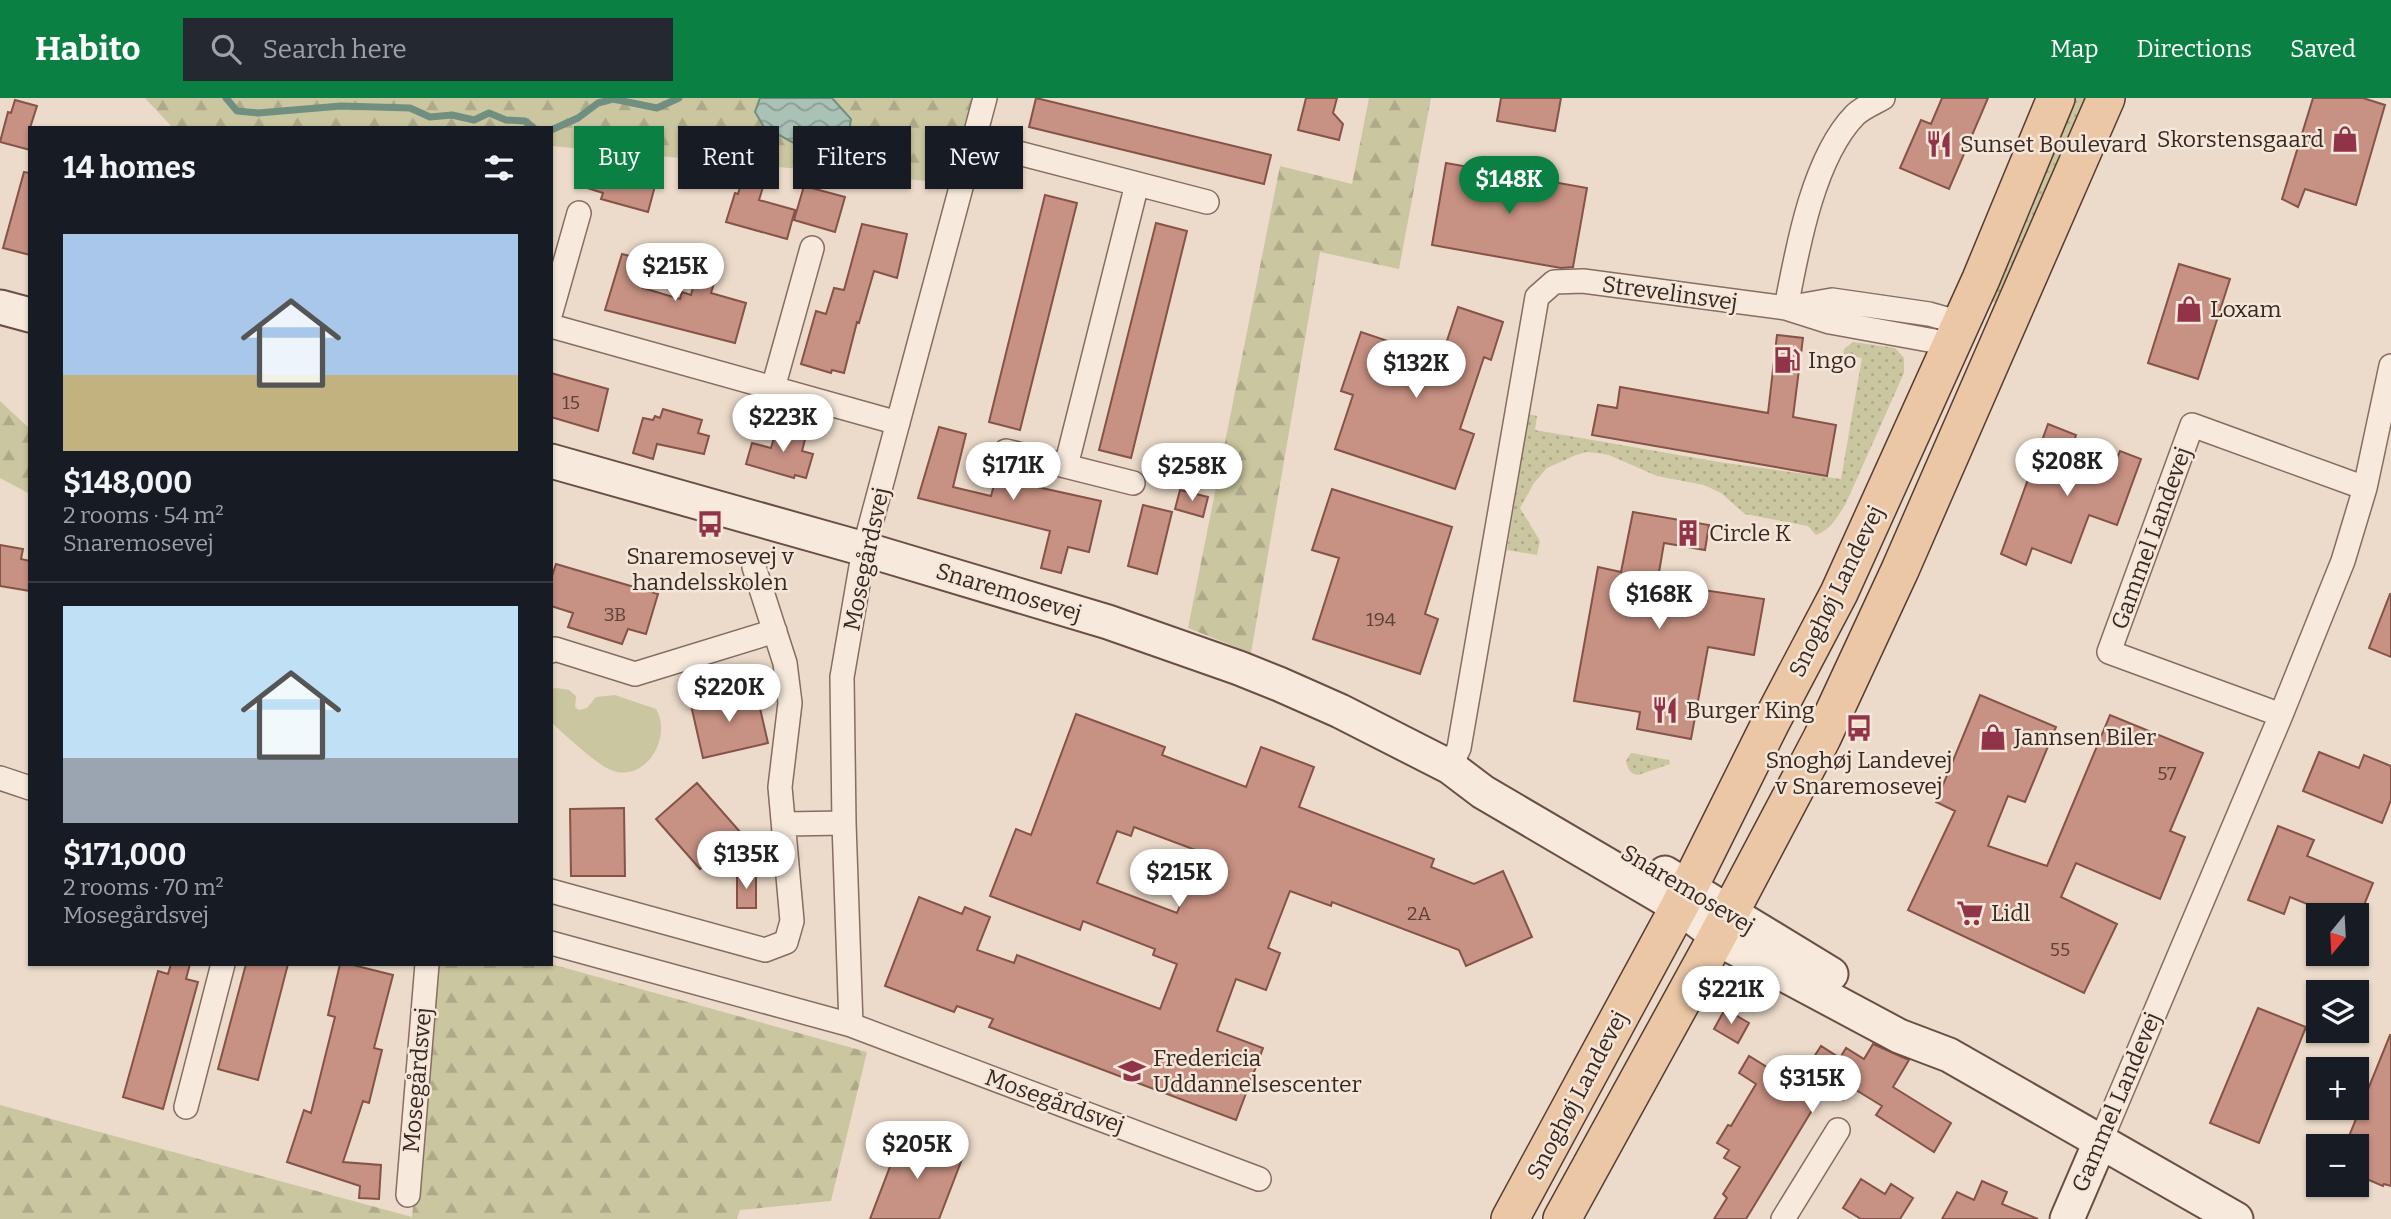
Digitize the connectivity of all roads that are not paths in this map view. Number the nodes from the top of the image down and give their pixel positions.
1 (985, 98) edge
2 (1882, 98) edge
3 (2056, 98) edge
4 (2106, 98) edge
5 (977, 126) edge
6 (1023, 154) edge
7 (1137, 184) junction
8 (959, 189) edge
9 (1207, 202) dead end
10 (579, 213) dead end
11 (812, 248) dead end
12 (553, 305) edge
13 (0, 307) edge
14 (1786, 308) junction
15 (28, 314) edge
16 (553, 327) edge
17 (1972, 337) junction
18 (2391, 366) edge
19 (773, 388) junction
20 (898, 423) junction
21 (1006, 451) dead end
22 (553, 462) edge
23 (1066, 466) junction
24 (1133, 483) dead end
25 (2365, 488) junction
26 (864, 549) junction
27 (754, 567) dead end
28 (775, 631) junction
29 (553, 650) edge
30 (2281, 715) junction
31 (1450, 767) junction
32 (0, 778) edge
33 (28, 787) edge
34 (844, 823) junction
35 (785, 824) junction
36 (553, 892) edge
37 (1704, 911) junction
38 (553, 944) edge
39 (222, 966) edge
40 (426, 966) edge
41 (851, 1025) junction
42 (186, 1107) dead end
43 (1838, 1130) dead end
44 (2101, 1140) junction
45 (1259, 1179) dead end
46 (408, 1195) dead end
47 (1510, 1219) edge
48 (1543, 1219) edge
49 (1562, 1219) edge
50 (1783, 1219) edge
51 (2067, 1219) edge
52 (2236, 1219) edge

1 - 5 street, Mosegårdsvej
2 - 14 street
3 - 17 main road, Snoghøj Landevej
4 - 17 main road, Snoghøj Landevej
6 - 7 street
7 - 9 street
7 - 23 street
8 - 20 street, Mosegårdsvej
10 - 12 street
11 - 19 street
13 - 15 street
14 - 17 street, Strevelinsvej
14 - 31 street, Strevelinsvej
16 - 19 street
17 - 37 main road, Snoghøj Landevej
17 - 37 main road, Snoghøj Landevej
18 - 25 street, Gammel Landevej
19 - 20 street
20 - 26 street, Mosegårdsvej
21 - 23 street
22 - 26 street, Snaremosevej
23 - 24 street
25 - 30 street, Gammel Landevej
25 - 30 street, Gammel Landevej
26 - 31 street, Snaremosevej
26 - 34 street, Mosegårdsvej
27 - 28 street
28 - 29 street
28 - 35 street
30 - 44 street, Gammel Landevej
31 - 37 street, Snaremosevej
32 - 33 street
34 - 35 street
34 - 41 street, Mosegårdsvej
35 - 36 street
37 - 44 street, Snaremosevej
37 - 47 main road, Snoghøj Landevej
37 - 48 main road
37 - 49 main road, Snoghøj Landevej
38 - 41 street, Mosegårdsvej
39 - 42 street
40 - 46 street, Mosegårdsvej
41 - 45 street, Mosegårdsvej
43 - 50 street
44 - 51 street, Gammel Landevej
44 - 52 street, Snaremosevej

